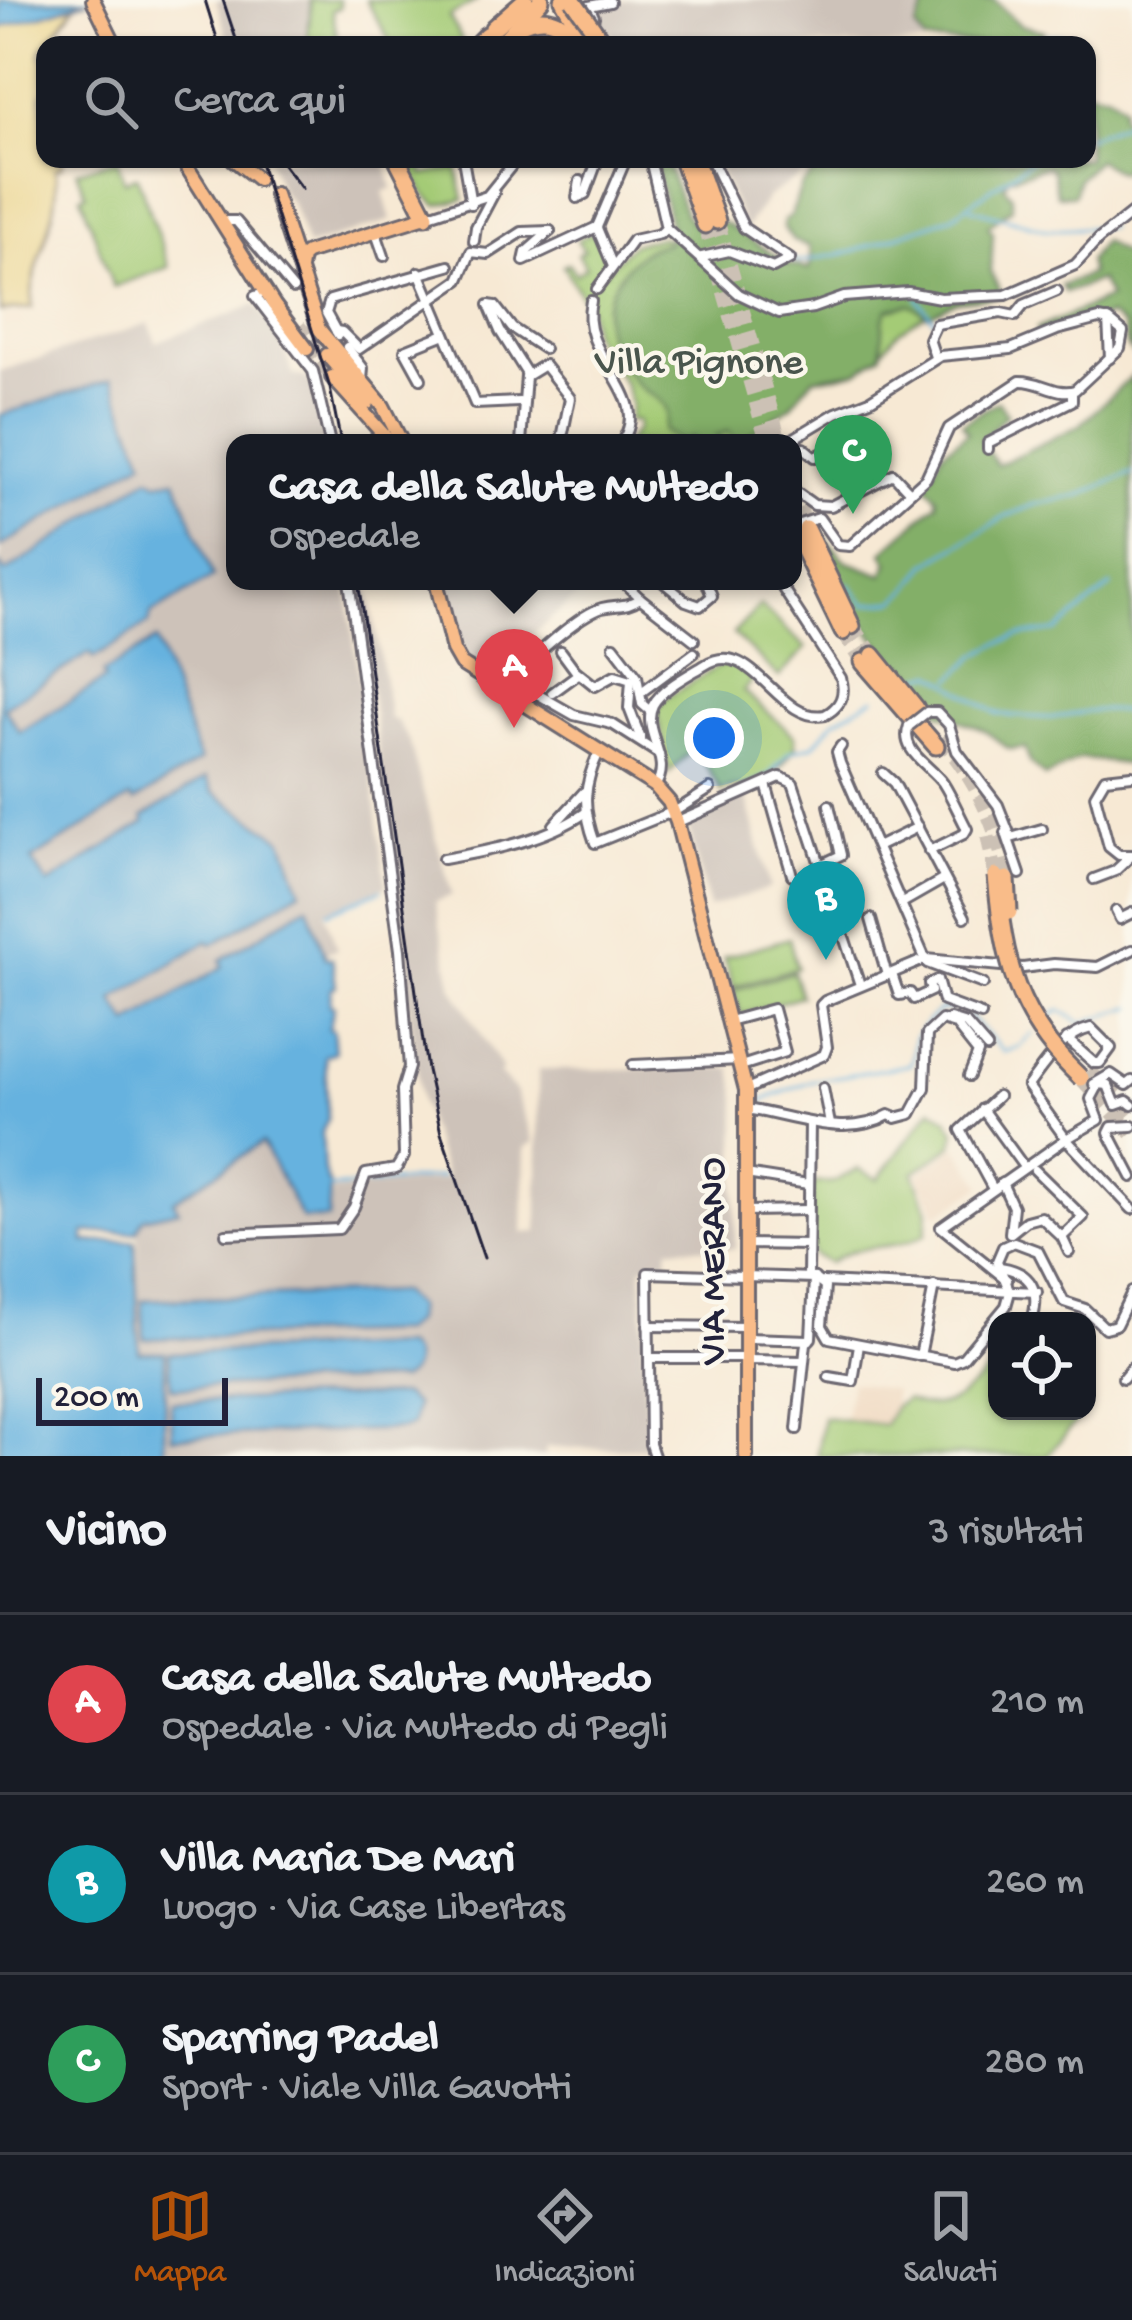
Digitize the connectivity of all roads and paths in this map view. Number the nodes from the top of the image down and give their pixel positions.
1 (563, 0) edge
2 (573, 0) edge
3 (93, 2) edge
4 (531, 2) edge
5 (610, 2) edge
6 (110, 36) edge
7 (491, 36) edge
8 (524, 36) edge
9 (574, 36) edge
10 (586, 36) edge
11 (598, 36) edge
12 (608, 36) edge
13 (188, 168) edge
14 (244, 168) edge
15 (402, 168) edge
16 (465, 168) edge
17 (511, 168) edge
18 (595, 168) edge
19 (622, 168) edge
20 (652, 168) edge
21 (686, 168) edge
22 (697, 168) edge
23 (715, 168) edge
24 (258, 179) dead end
25 (580, 181) dead end
26 (494, 191) junction
27 (275, 194) dead end
28 (471, 204) junction
29 (1132, 213) edge
30 (426, 216) junction
31 (222, 221) junction
32 (597, 227) junction
33 (666, 228) junction
34 (376, 233) junction
35 (291, 239) junction
36 (474, 241) dead end
37 (308, 253) junction
38 (384, 256) dead end
39 (701, 257) junction
40 (612, 265) junction
41 (449, 266) dead end
42 (300, 271) junction
43 (419, 272) junction
44 (292, 289) dead end
45 (597, 289) dead end
46 (1057, 291) dead end
47 (262, 294) junction
48 (431, 301) junction
49 (591, 301) dead end
50 (300, 326) tunnel mouth
51 (336, 331) junction
52 (445, 334) junction
53 (307, 349) tunnel mouth
54 (544, 350) dead end
55 (327, 355) tunnel mouth
56 (935, 358) junction
57 (527, 374) junction
58 (421, 379) dead end
59 (1072, 391) junction
60 (367, 392) junction
61 (519, 402) dead end
62 (328, 434) edge
63 (388, 434) edge
64 (392, 434) edge
65 (522, 434) edge
66 (563, 434) edge
67 (625, 434) edge
68 (801, 434) edge
69 (859, 434) dead end
70 (802, 449) edge
71 (988, 449) dead end
72 (910, 492) junction
73 (802, 496) edge
74 (802, 528) edge
75 (802, 538) tunnel mouth
76 (351, 590) edge
77 (438, 590) edge
78 (632, 590) edge
79 (672, 590) edge
80 (710, 590) edge
81 (784, 590) edge
82 (640, 598) junction
83 (847, 629) tunnel mouth
84 (694, 640) dead end
85 (614, 646) dead end
86 (561, 651) dead end
87 (694, 653) dead end
88 (868, 658) tunnel mouth
89 (578, 674) junction
90 (552, 693) dead end
91 (640, 693) junction
92 (651, 712) junction
93 (641, 741) junction
94 (939, 742) tunnel mouth
95 (842, 746) dead end
96 (599, 752) junction
97 (659, 754) junction
98 (883, 773) dead end
99 (1132, 775) edge
100 (766, 784) junction
101 (656, 786) junction
102 (710, 789) dead end
103 (584, 792) junction
104 (830, 805) dead end
105 (585, 813) junction
106 (674, 816) junction
107 (918, 827) junction
108 (1042, 829) dead end
109 (548, 830) junction
110 (1007, 831) junction
111 (877, 847) junction
112 (929, 850) junction
113 (1132, 855) edge
114 (443, 859) dead end
115 (818, 866) junction
116 (792, 875) dead end
117 (1008, 876) joint
118 (1094, 878) dead end
119 (944, 879) junction
120 (902, 903) junction
121 (1116, 911) dead end
122 (1132, 913) edge
123 (965, 917) dead end
124 (871, 919) dead end
125 (1132, 950) edge
126 (926, 959) junction
127 (890, 975) junction
128 (983, 984) dead end
129 (860, 986) junction
130 (980, 1015) dead end
131 (949, 1019) junction
132 (729, 1021) junction
133 (1067, 1040) junction
134 (988, 1048) dead end
135 (740, 1063) junction
136 (634, 1065) dead end
137 (1085, 1074) tunnel mouth
138 (969, 1076) dead end
139 (1132, 1081) edge
140 (823, 1088) dead end
141 (746, 1090) junction
142 (998, 1096) dead end
143 (1091, 1096) junction
144 (1130, 1100) edge
145 (746, 1109) junction
146 (982, 1109) junction
147 (810, 1123) junction
148 (830, 1124) junction
149 (1132, 1126) edge
150 (1066, 1139) junction
151 (1024, 1167) junction
152 (1035, 1170) dead end
153 (745, 1174) junction
154 (1132, 1177) edge
155 (808, 1184) junction
156 (998, 1186) junction
157 (1132, 1209) edge
158 (808, 1210) junction
159 (744, 1211) junction
160 (226, 1234) dead end
161 (1062, 1237) junction
162 (1010, 1238) junction
163 (745, 1244) junction
164 (808, 1245) junction
165 (1069, 1252) dead end
166 (999, 1268) junction
167 (815, 1279) junction
168 (1007, 1280) junction
169 (748, 1284) junction
170 (934, 1286) junction
171 (1010, 1292) junction
172 (1036, 1292) junction
173 (1132, 1292) edge
174 (1033, 1312) edge
175 (648, 1326) junction
176 (745, 1333) junction
177 (808, 1340) junction
178 (859, 1345) junction
179 (920, 1356) junction
180 (649, 1358) junction
181 (745, 1359) junction
182 (804, 1361) junction
183 (1132, 1366) edge
184 (829, 1377) dead end
185 (1123, 1378) dead end
186 (797, 1429) dead end
187 (654, 1456) edge
188 (746, 1456) edge

1 - 10 highway
2 - 11 highway, bridge
3 - 6 main road
4 - 7 highway
4 - 8 highway
5 - 12 street
8 - 9 highway
13 - 31 main road
14 - 24 main road
15 - 30 highway
16 - 28 street
17 - 26 street
18 - 25 street
19 - 32 street
20 - 33 street
21 - 22 highway
23 - 39 street
26 - 28 street
26 - 36 street
27 - 35 main road
28 - 30 street
29 - 39 street
30 - 34 main road
31 - 44 street
31 - 47 main road
32 - 40 street
32 - 48 street
33 - 39 street
33 - 40 street
34 - 37 main road
34 - 38 street
35 - 37 main road
35 - 42 main road
37 - 42 main road
40 - 45 street
41 - 43 street
42 - 60 main road
43 - 48 street
43 - 51 street
46 - 56 street
47 - 50 main road
47 - 53 main road
47 - 62 street
48 - 51 street
48 - 52 street
49 - 67 street
51 - 60 street
52 - 58 street
52 - 61 street
54 - 57 street
55 - 60 main road
56 - 59 street
56 - 68 street
57 - 65 street
57 - 66 street
59 - 71 street
59 - 72 street
60 - 63 main road
60 - 64 main road
69 - 70 street
72 - 73 street
72 - 74 street
75 - 83 highway
76 - 160 street
77 - 96 main road, VIA MERANO
78 - 82 street
79 - 80 street
81 - 92 street
82 - 84 street
82 - 93 street
85 - 91 street
86 - 89 street
87 - 91 street
88 - 94 highway
89 - 90 street
89 - 93 street
91 - 92 street
92 - 97 street
93 - 97 street
95 - 111 street
96 - 101 main road, VIA MERANO
96 - 103 street
97 - 101 street
98 - 107 street
99 - 113 street
100 - 106 street
100 - 115 street
100 - 116 street
101 - 106 main road, VIA MERANO
102 - 106 street
103 - 105 street
103 - 109 street
104 - 115 street
105 - 106 street
105 - 109 street
106 - 132 main road, VIA MERANO
107 - 111 street
107 - 112 street
108 - 110 street
109 - 114 street
110 - 112 street, bridge
110 - 117 street
111 - 120 street
112 - 119 street
113 - 118 street
115 - 129 street
117 - 137 highway, bridge
119 - 120 street
119 - 123 street
120 - 126 street
121 - 122 street
124 - 127 street
125 - 126 street
126 - 127 street
126 - 128 street
127 - 129 street
127 - 130 street
129 - 141 street
131 - 134 street
131 - 138 street
131 - 148 street
132 - 135 main road, VIA MERANO
132 - 135 street
133 - 133 street
133 - 150 street
135 - 136 street
135 - 141 main road, VIA MERANO
139 - 143 street
140 - 148 street
141 - 145 main road, VIA MERANO
142 - 146 street
143 - 144 street
143 - 150 street
145 - 147 street
145 - 153 main road, VIA MERANO
146 - 151 street
146 - 156 street
147 - 148 street
147 - 155 street
149 - 154 street
150 - 151 street
150 - 157 street
151 - 156 street
152 - 161 street
153 - 155 street
153 - 159 main road, VIA MERANO
155 - 158 street
156 - 162 street
156 - 168 street
158 - 159 street
158 - 164 street
159 - 163 main road, VIA MERANO
161 - 162 street
161 - 165 street
162 - 166 street
162 - 173 street
163 - 164 street
163 - 169 main road, VIA MERANO
164 - 167 street
166 - 168 street
166 - 172 street
167 - 169 street
167 - 170 street
167 - 177 street
167 - 178 street
168 - 171 street
169 - 175 street
169 - 176 main road, VIA MERANO
170 - 171 street
170 - 179 street
171 - 172 street
171 - 179 street
172 - 174 street
175 - 176 street
175 - 180 street
176 - 177 street
176 - 181 main road, VIA MERANO
177 - 182 street
178 - 179 street
178 - 184 street
180 - 181 street
180 - 187 street
181 - 182 street
181 - 188 main road, VIA MERANO
182 - 186 street
183 - 185 street

